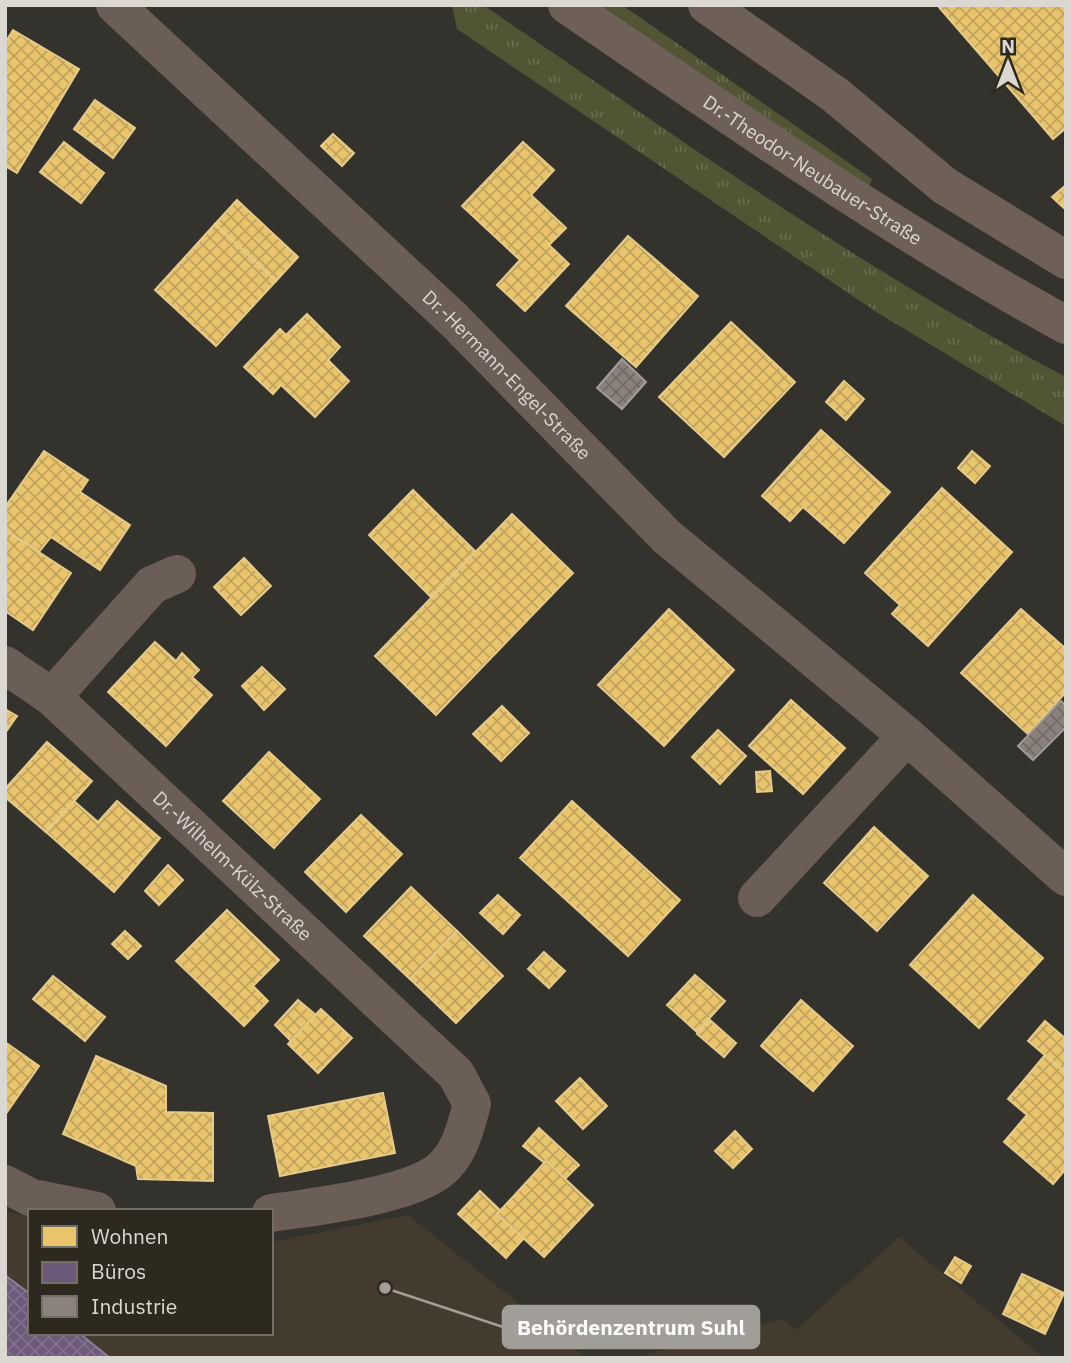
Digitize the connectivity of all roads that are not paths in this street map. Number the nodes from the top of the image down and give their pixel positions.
1 (116, 5) edge
2 (567, 5) edge
3 (707, 5) edge
4 (1066, 260) edge
5 (1066, 325) edge
6 (177, 574) dead end
7 (5, 666) edge
8 (52, 697) junction
9 (907, 736) junction
10 (1066, 877) edge
11 (757, 898) dead end
12 (5, 1184) edge
13 (87, 1209) edge
14 (273, 1213) edge

1 - 9 street, Dr.-Hermann-Engel-Straße
2 - 5 main road, Dr.-Theodor-Neubauer-Straße
3 - 4 main road
6 - 8 street
7 - 8 street, Dr.-Wilhelm-Külz-Straße
8 - 14 street, Dr.-Wilhelm-Külz-Straße
9 - 10 street, Dr.-Hermann-Engel-Straße
9 - 11 street
12 - 13 street

